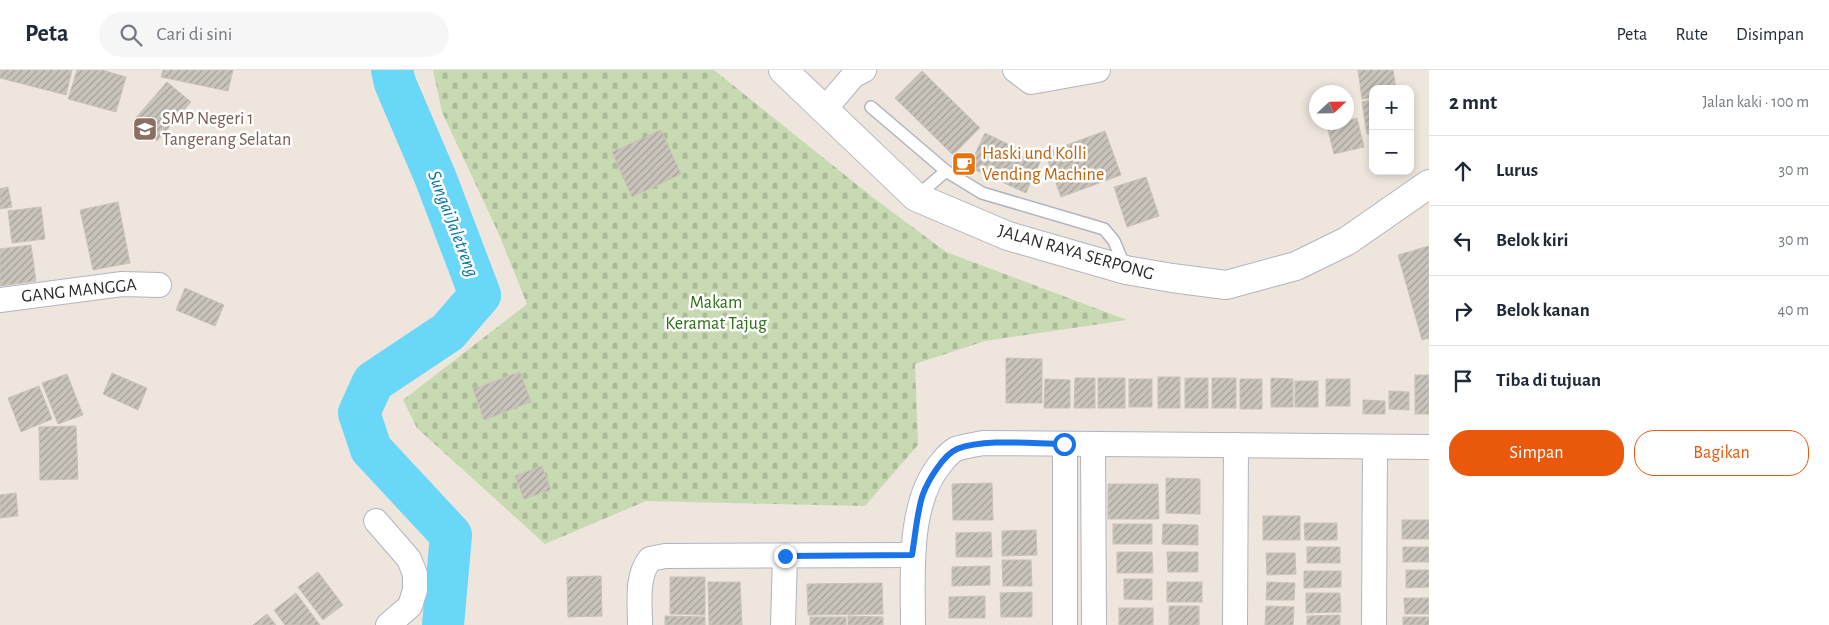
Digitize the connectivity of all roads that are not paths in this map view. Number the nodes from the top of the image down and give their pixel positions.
1 (783, 70) edge
2 (864, 70) edge
3 (1015, 70) edge
4 (1098, 70) edge
5 (1064, 73) edge
6 (871, 107) dead end
7 (824, 110) junction
8 (946, 171) junction
9 (1429, 184) edge
10 (916, 197) junction
11 (1126, 270) junction
12 (159, 285) dead end
13 (0, 300) edge
14 (1064, 444) junction
15 (1093, 444) junction
16 (1236, 445) junction
17 (1375, 447) junction
18 (1429, 447) edge
19 (376, 522) dead end
20 (912, 555) junction
21 (785, 556) junction
22 (388, 625) edge
23 (640, 625) edge
24 (784, 625) edge
25 (914, 625) edge
26 (1065, 625) edge
27 (1094, 625) edge
28 (1235, 625) edge
29 (1374, 625) edge

1 - 7 main road, JALAN RAYA SERPONG
2 - 7 street
3 - 5 street
4 - 5 street
6 - 8 lane
7 - 10 main road, JALAN RAYA SERPONG
8 - 10 lane
8 - 11 lane
9 - 11 main road, JALAN RAYA SERPONG
10 - 11 main road, JALAN RAYA SERPONG
12 - 13 street, GANG MANGGA
14 - 15 street
14 - 20 street
14 - 26 street
15 - 16 street
15 - 27 street
16 - 17 street
16 - 28 street
17 - 18 street
17 - 29 street
19 - 22 street
20 - 21 street
20 - 25 street
21 - 23 street
21 - 24 street

